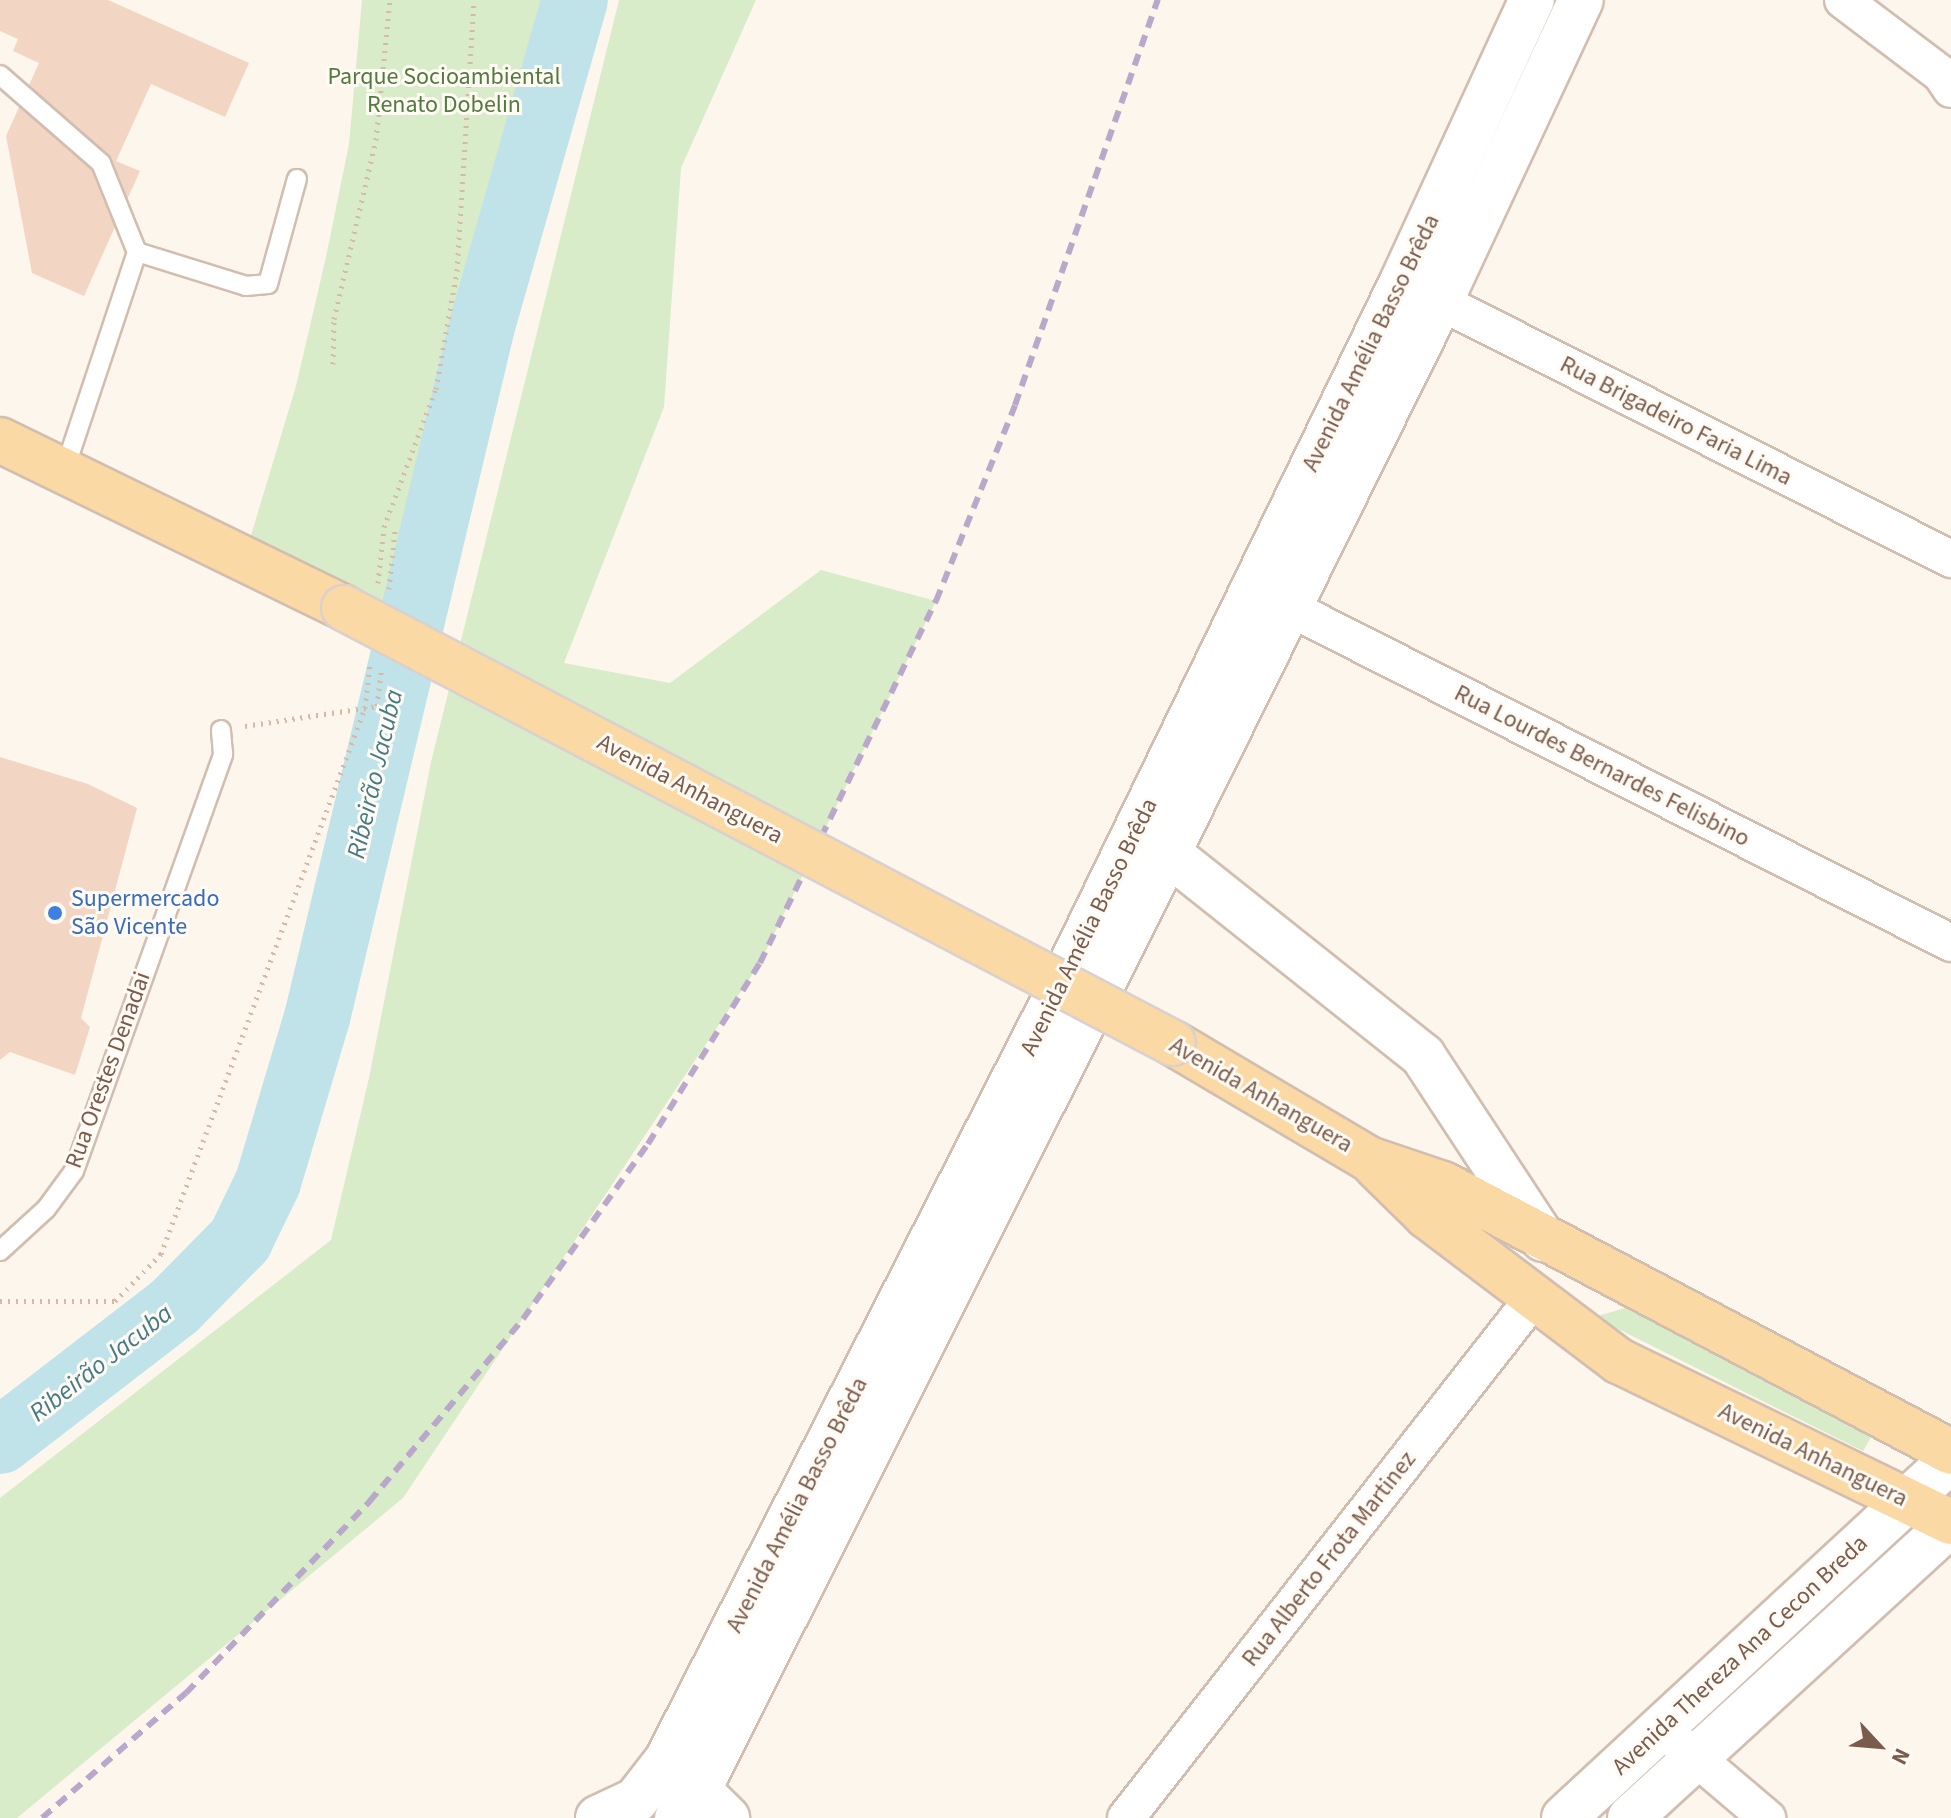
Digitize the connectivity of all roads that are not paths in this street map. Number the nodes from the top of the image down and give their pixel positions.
1 (1532, 0) edge
2 (1581, 0) edge
3 (1843, 0) edge
4 (0, 75) edge
5 (1951, 89) edge
6 (297, 179) dead end
7 (137, 252) junction
8 (1402, 282) junction
9 (1440, 302) junction
10 (0, 440) edge
11 (64, 471) junction
12 (1951, 559) edge
13 (1271, 598) junction
14 (221, 730) road end
15 (1168, 853) junction
16 (1951, 943) edge
17 (1466, 1119) junction
18 (1369, 1159) junction
19 (1443, 1184) junction
20 (1543, 1239) junction
21 (0, 1251) edge
22 (1619, 1281) junction
23 (1532, 1300) junction
24 (1581, 1337) junction
25 (1951, 1452) edge
26 (1951, 1460) edge
27 (1906, 1500) junction
28 (1951, 1523) edge
29 (1663, 1727) junction
30 (667, 1760) junction
31 (1695, 1760) junction
32 (701, 1808) edge
33 (629, 1812) edge
34 (1126, 1818) edge
35 (1564, 1818) edge
36 (1630, 1818) edge
37 (1767, 1818) edge

1 - 8 street, Avenida Amélia Basso Brêda
2 - 9 street, Avenida Amélia Basso Brêda
3 - 5 street
4 - 7 lane
6 - 7 lane
7 - 11 lane
8 - 9 street, Rua Brigadeiro Faria Lima
8 - 13 street, Avenida Amélia Basso Brêda
9 - 12 street, Rua Brigadeiro Faria Lima
9 - 13 street, Avenida Amélia Basso Brêda
10 - 11 main road, Avenida Anhanguera
11 - 18 main road, Avenida Anhanguera, bridge
13 - 15 street, Avenida Amélia Basso Brêda
13 - 16 street, Rua Lourdes Bernardes Felisbino
13 - 30 street, Avenida Amélia Basso Brêda
14 - 21 lane, Rua Orestes Denadai
15 - 17 street
15 - 32 street, Avenida Amélia Basso Brêda
17 - 19 street
17 - 20 street
18 - 19 main road, Avenida Anhanguera
18 - 23 main road, Avenida Anhanguera
19 - 20 main road, Avenida Anhanguera
20 - 22 main road, Avenida Anhanguera
22 - 24 main road
22 - 25 main road, Avenida Anhanguera
23 - 24 main road, Avenida Anhanguera
23 - 34 street, Rua Alberto Frota Martinez
24 - 27 main road, Avenida Anhanguera
26 - 27 street, Avenida Thereza Ana Cecon Breda
27 - 28 main road, Avenida Anhanguera
27 - 29 street, Avenida Thereza Ana Cecon Breda
28 - 31 street, Avenida Thereza Ana Cecon Breda
29 - 31 street
29 - 35 street, Avenida Thereza Ana Cecon Breda
30 - 32 street
30 - 33 street, Avenida Amélia Basso Brêda
31 - 36 street, Avenida Thereza Ana Cecon Breda
31 - 37 street

